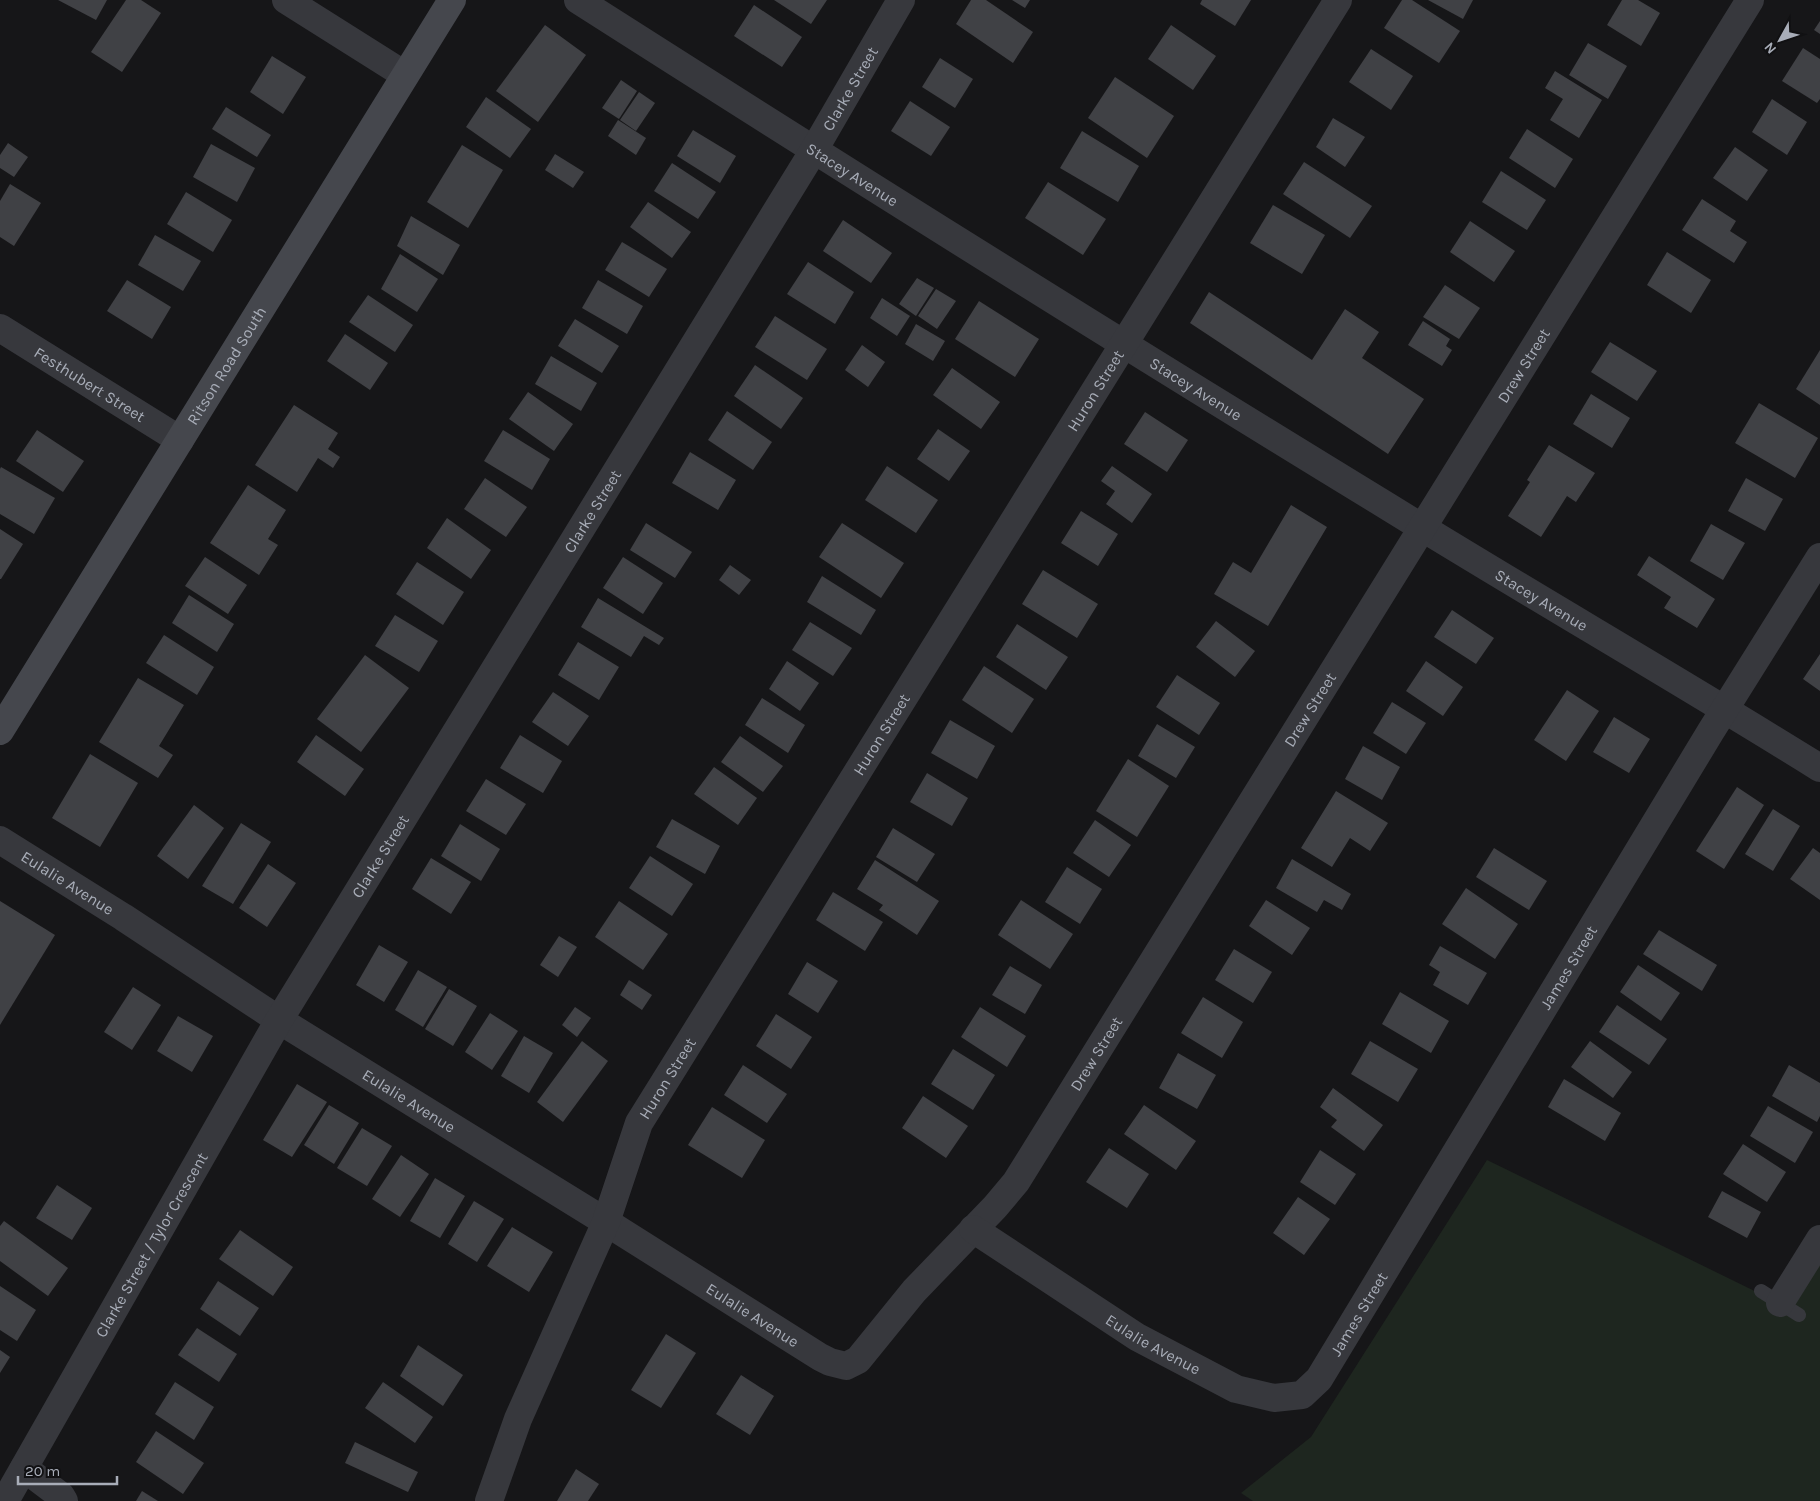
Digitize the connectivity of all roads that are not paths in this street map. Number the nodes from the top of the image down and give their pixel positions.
1 (286, 0) edge
2 (452, 0) edge
3 (578, 0) edge
4 (901, 0) edge
5 (1338, 0) edge
6 (1750, 0) edge
7 (405, 75) junction
8 (814, 150) junction
9 (0, 328) edge
10 (1124, 346) junction
11 (180, 440) junction
12 (1422, 528) junction
13 (1820, 557) edge
14 (1725, 709) junction
15 (0, 731) edge
16 (1820, 768) edge
17 (0, 840) edge
18 (280, 1020) junction
19 (606, 1222) junction
20 (973, 1229) junction
21 (1820, 1239) edge
22 (1780, 1303) dead end
23 (820, 1357) joint
24 (1319, 1379) joint
25 (24, 1468) junction
26 (5, 1501) edge
27 (64, 1501) edge
28 (489, 1501) edge

1 - 7 street
2 - 7 main road, Ritson Road South
3 - 8 street, Stacey Avenue
4 - 8 street, Clarke Street
5 - 10 street, Huron Street
6 - 12 street, Drew Street
7 - 11 main road, Ritson Road South
8 - 10 street, Stacey Avenue
8 - 18 street, Clarke Street
9 - 11 street, Festhubert Street
10 - 12 street, Stacey Avenue
10 - 19 street, Huron Street
11 - 15 main road, Ritson Road South
12 - 14 street, Stacey Avenue
12 - 20 street, Drew Street
13 - 14 street, James Street
14 - 16 street, Stacey Avenue
14 - 24 street, James Street
17 - 18 street, Eulalie Avenue
18 - 19 street, Eulalie Avenue
18 - 25 street, Clarke Street / Tylor Crescent
19 - 23 street, Eulalie Avenue
19 - 28 street, Huron Street
20 - 23 street, Drew Street
20 - 24 street, Eulalie Avenue
21 - 22 street
25 - 26 street
25 - 27 street

